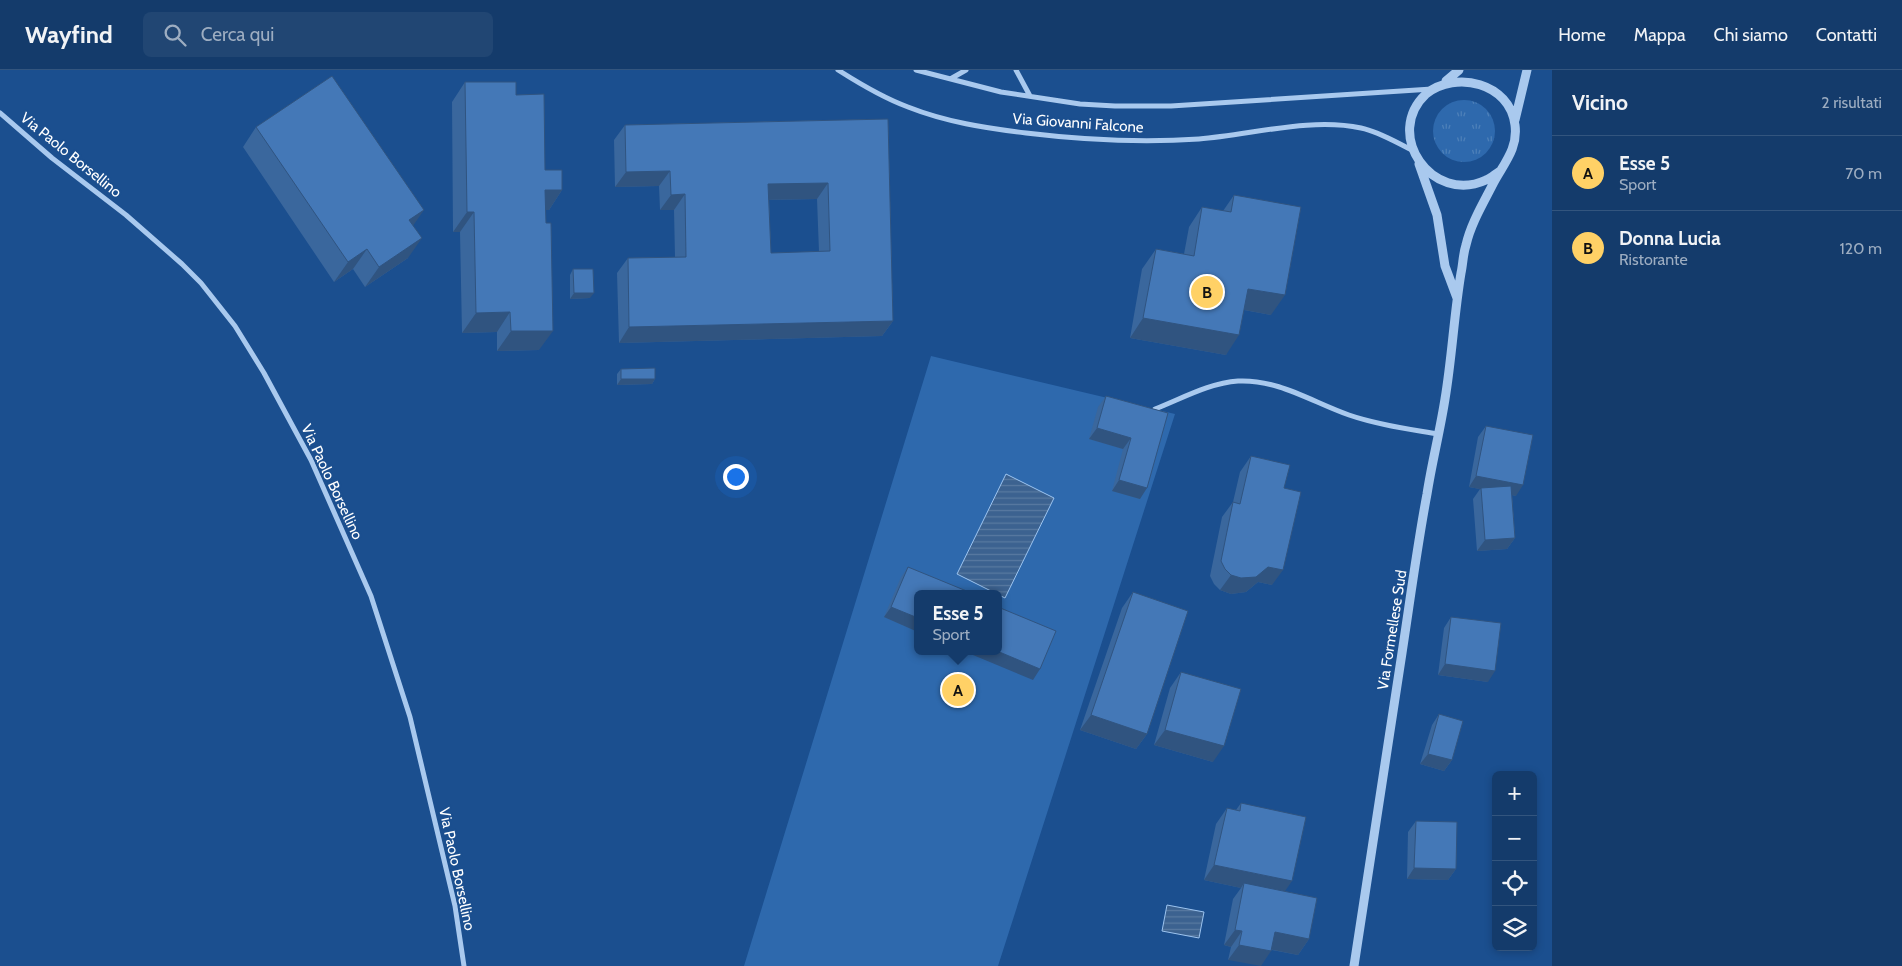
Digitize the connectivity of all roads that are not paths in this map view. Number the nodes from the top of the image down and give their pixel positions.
1 (838, 70) edge
2 (916, 70) edge
3 (966, 70) edge
4 (1016, 70) edge
5 (1459, 70) edge
6 (1527, 70) edge
7 (952, 78) junction
8 (1438, 86) junction
9 (1030, 96) junction
10 (0, 113) edge
11 (1514, 120) junction
12 (1414, 151) junction
13 (1419, 162) junction
14 (1500, 171) junction
15 (1457, 298) junction
16 (1155, 409) edge
17 (1438, 434) junction
18 (464, 966) edge
19 (1354, 966) edge

1 - 12 street, Via Giovanni Falcone
2 - 7 street, Via Giovanni Falcone
3 - 7 street
4 - 9 street
5 - 8 street
6 - 11 street
7 - 9 street, Via Giovanni Falcone
8 - 9 street, Via Giovanni Falcone
8 - 11 street
8 - 12 street
10 - 18 street, Via Paolo Borsellino
11 - 14 street
12 - 13 street
13 - 14 street
13 - 15 street, Via Formellese Sud
14 - 15 street, Via Formellese Sud
15 - 17 street, Via Formellese Sud
16 - 17 street
17 - 19 street, Via Formellese Sud

